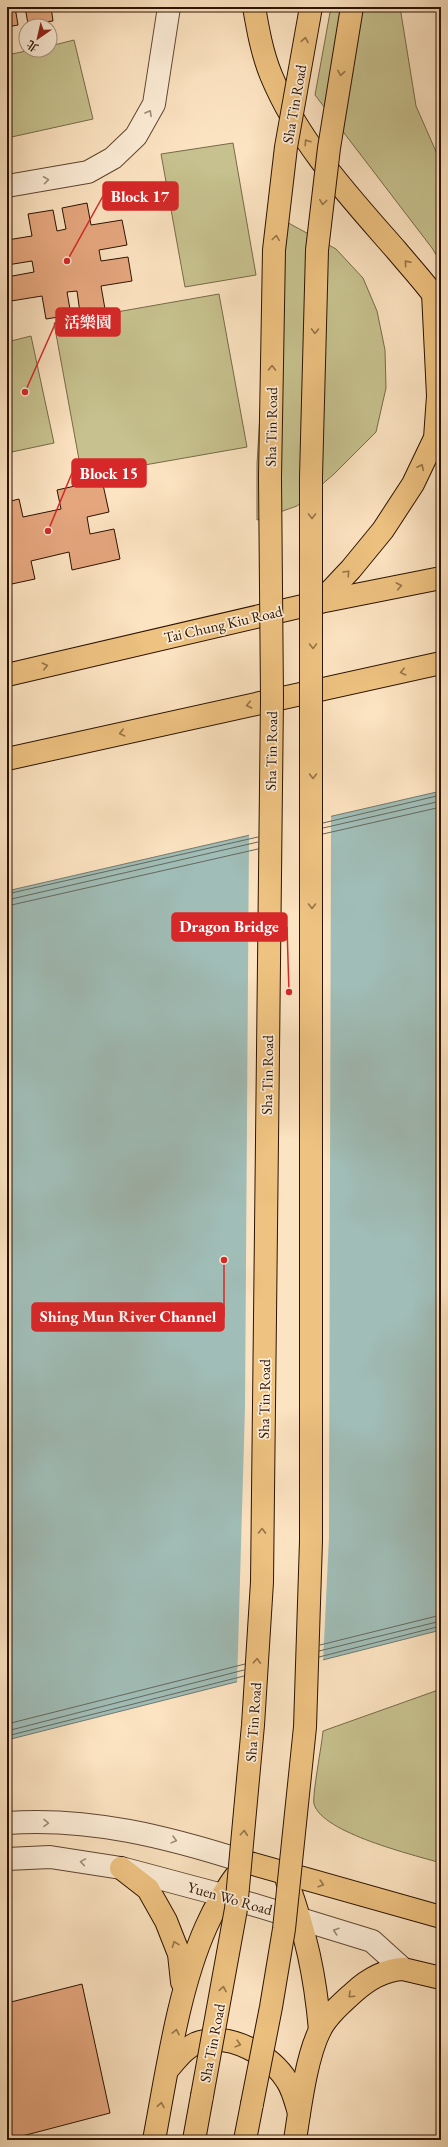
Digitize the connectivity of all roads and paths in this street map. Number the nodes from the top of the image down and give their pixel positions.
1 (169, 7) edge
2 (254, 7) edge
3 (311, 7) edge
4 (352, 7) edge
5 (7, 186) edge
6 (437, 299) edge
7 (441, 578) edge
8 (320, 602) junction
9 (441, 663) edge
10 (7, 675) edge
11 (7, 759) edge
12 (7, 1823) edge
13 (7, 1859) edge
14 (246, 1862) junction
15 (121, 1868) junction
16 (284, 1874) junction
17 (222, 1895) junction
18 (441, 1917) edge
19 (301, 1920) junction
20 (403, 1969) junction
21 (441, 1978) edge
22 (184, 1996) junction
23 (320, 2030) junction
24 (168, 2069) junction
25 (299, 2113) junction
26 (154, 2140) edge
27 (194, 2140) edge
28 (245, 2140) edge
29 (295, 2140) edge

5 -> 1 street
6 -> 2 main road
27 -> 3 main road, Sha Tin Road, bridge
4 -> 28 main road, bridge
8 -> 6 main road
8 -> 7 main road, Tai Chung Kiu Road
10 -> 8 main road, Tai Chung Kiu Road
9 -> 11 main road
12 -> 14 street
15 -> 13 street, Yuen Wo Road
14 - 16 main road
14 - 17 main road
15 - 17 street, Yuen Wo Road
22 -> 15 main road
16 -> 18 main road
16 - 19 main road
17 - 19 street, Yuen Wo Road
17 - 22 main road
20 -> 19 street, Yuen Wo Road
19 - 23 main road
20 - 21 main road, Yuen Wo Road
20 -> 23 main road
24 -> 22 main road
23 - 25 main road
24 -> 25 main road
26 -> 24 main road
25 - 29 main road

